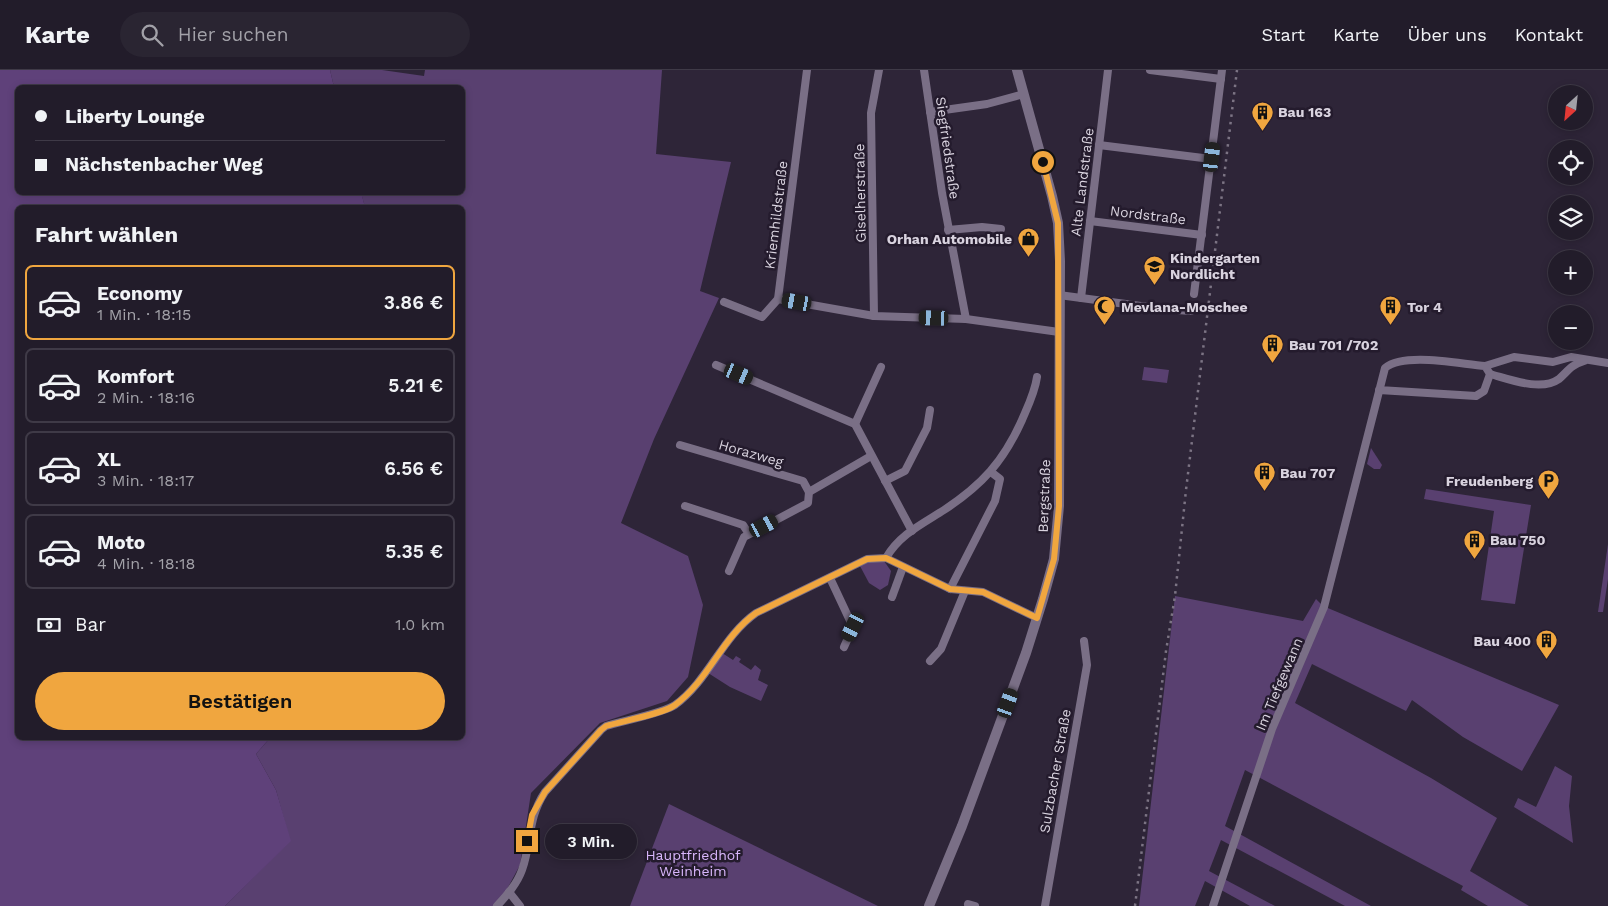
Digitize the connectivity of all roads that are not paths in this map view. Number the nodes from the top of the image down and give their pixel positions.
1 (807, 70) edge
2 (879, 70) edge
3 (924, 70) edge
4 (1017, 70) edge
5 (1108, 70) edge
6 (1150, 70) edge
7 (1222, 70) edge
8 (1221, 79) junction
9 (1024, 94) junction
10 (930, 112) junction
11 (1099, 145) junction
12 (1211, 158) junction
13 (1090, 221) junction
14 (1001, 229) dead end
15 (948, 230) junction
16 (1202, 234) junction
17 (1194, 294) dead end
18 (1059, 295) junction
19 (1081, 298) junction
20 (778, 299) junction
21 (724, 302) dead end
22 (1191, 311) dead end
23 (874, 316) junction
24 (966, 319) junction
25 (1058, 332) junction
26 (1585, 360) junction
27 (1608, 363) edge
28 (716, 365) dead end
29 (1484, 366) junction
30 (881, 367) dead end
31 (1490, 374) junction
32 (1037, 376) dead end
33 (1379, 390) junction
34 (930, 410) dead end
35 (855, 424) junction
36 (680, 445) dead end
37 (871, 456) junction
38 (991, 472) junction
39 (885, 482) junction
40 (809, 492) junction
41 (685, 506) dead end
42 (912, 531) junction
43 (749, 534) junction
44 (886, 558) junction
45 (903, 567) junction
46 (729, 572) dead end
47 (830, 578) junction
48 (950, 589) junction
49 (964, 591) junction
50 (892, 597) dead end
51 (1037, 618) junction
52 (1084, 641) dead end
53 (844, 647) dead end
54 (930, 661) dead end
55 (509, 892) junction
56 (497, 906) edge
57 (520, 906) edge
58 (929, 906) edge
59 (1045, 906) edge
60 (1213, 906) edge

1 - 20 street, Kriemhildstraße
2 - 23 street, Giselherstraße
3 - 10 street, Siegfriedstraße
4 - 9 main road, Bergstraße
5 - 11 street, Alte Landstraße
6 - 8 street
7 - 8 street
8 - 12 street
9 - 10 street
9 - 18 main road, Bergstraße
10 - 15 street, Siegfriedstraße
11 - 12 street
11 - 13 street, Alte Landstraße
12 - 16 street
13 - 16 street, Nordstraße
13 - 19 street, Alte Landstraße
14 - 15 street
15 - 24 street, Siegfriedstraße
16 - 17 street
18 - 19 street
18 - 25 main road, Bergstraße
19 - 22 street
20 - 21 street
20 - 23 street
23 - 24 street
24 - 25 street
25 - 51 main road, Bergstraße
26 - 27 street
26 - 29 street
26 - 31 street
28 - 35 street
29 - 31 street
29 - 33 street, Im Tiefgewann
30 - 35 street
31 - 33 street
32 - 38 street
33 - 60 street, Im Tiefgewann
34 - 39 street
35 - 37 street
36 - 40 street, Horazweg
37 - 39 street
37 - 40 street
38 - 42 street
38 - 48 street
39 - 42 street
40 - 43 street
41 - 43 street
42 - 44 street
43 - 46 street
44 - 45 street
44 - 47 street
45 - 48 street
45 - 50 street
47 - 53 street
47 - 55 street
48 - 49 street
49 - 51 street
49 - 54 street
51 - 58 main road, Bergstraße
52 - 59 street, Sulzbacher Straße
55 - 56 street
55 - 57 street

